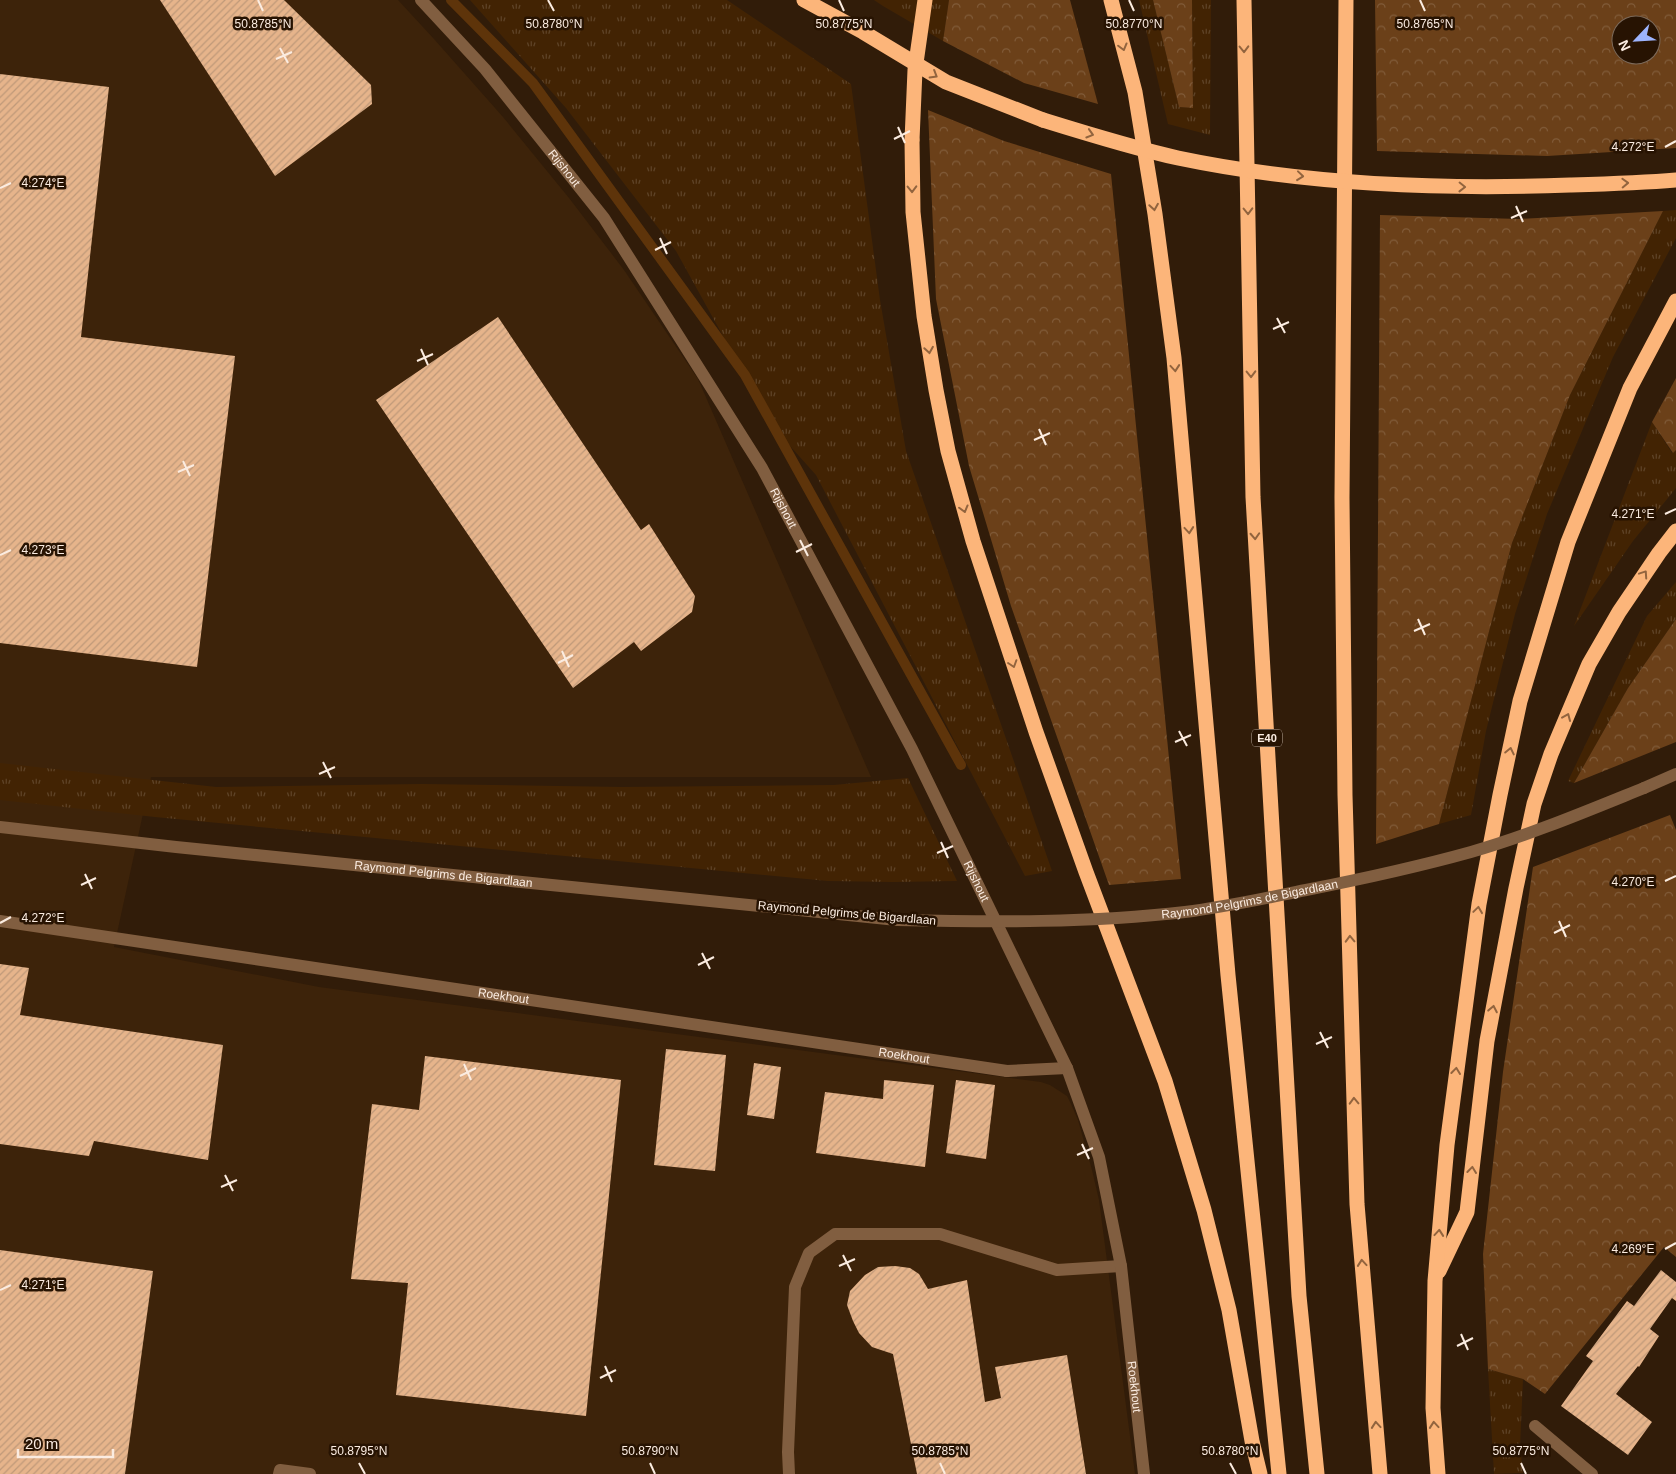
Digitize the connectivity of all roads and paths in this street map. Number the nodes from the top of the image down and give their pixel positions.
1 (421, 0) edge
2 (804, 0) edge
3 (825, 0) edge
4 (926, 0) edge
5 (1111, 0) edge
6 (1244, 0) edge
7 (1346, 0) edge
8 (862, 32) junction
9 (1676, 180) edge
10 (1676, 301) edge
11 (1676, 531) edge
12 (1676, 774) edge
13 (0, 827) edge
14 (0, 921) edge
15 (1067, 1068) junction
16 (1121, 1266) junction
17 (1435, 1281) junction
18 (1535, 1426) dead end
19 (279, 1474) edge
20 (310, 1474) edge
21 (790, 1474) edge
22 (1144, 1474) edge
23 (1260, 1474) edge
24 (1279, 1474) edge
25 (1317, 1474) edge
26 (1380, 1474) edge
27 (1438, 1474) edge
28 (1592, 1474) edge

1 - 15 street, Rijshout
2 - 8 highway
3 - 8 highway
4 -> 23 highway, bridge
5 -> 24 highway
6 -> 25 highway, E40
26 -> 7 highway
8 -> 9 highway, bridge
17 -> 10 highway
17 -> 11 highway
12 - 13 street, Raymond Pelgrims de Bigardlaan, bridge
14 - 15 street, Roekhout
15 - 16 street, Roekhout
16 - 21 street
16 - 22 street, Roekhout
27 -> 17 highway
18 - 28 street
19 - 20 street

